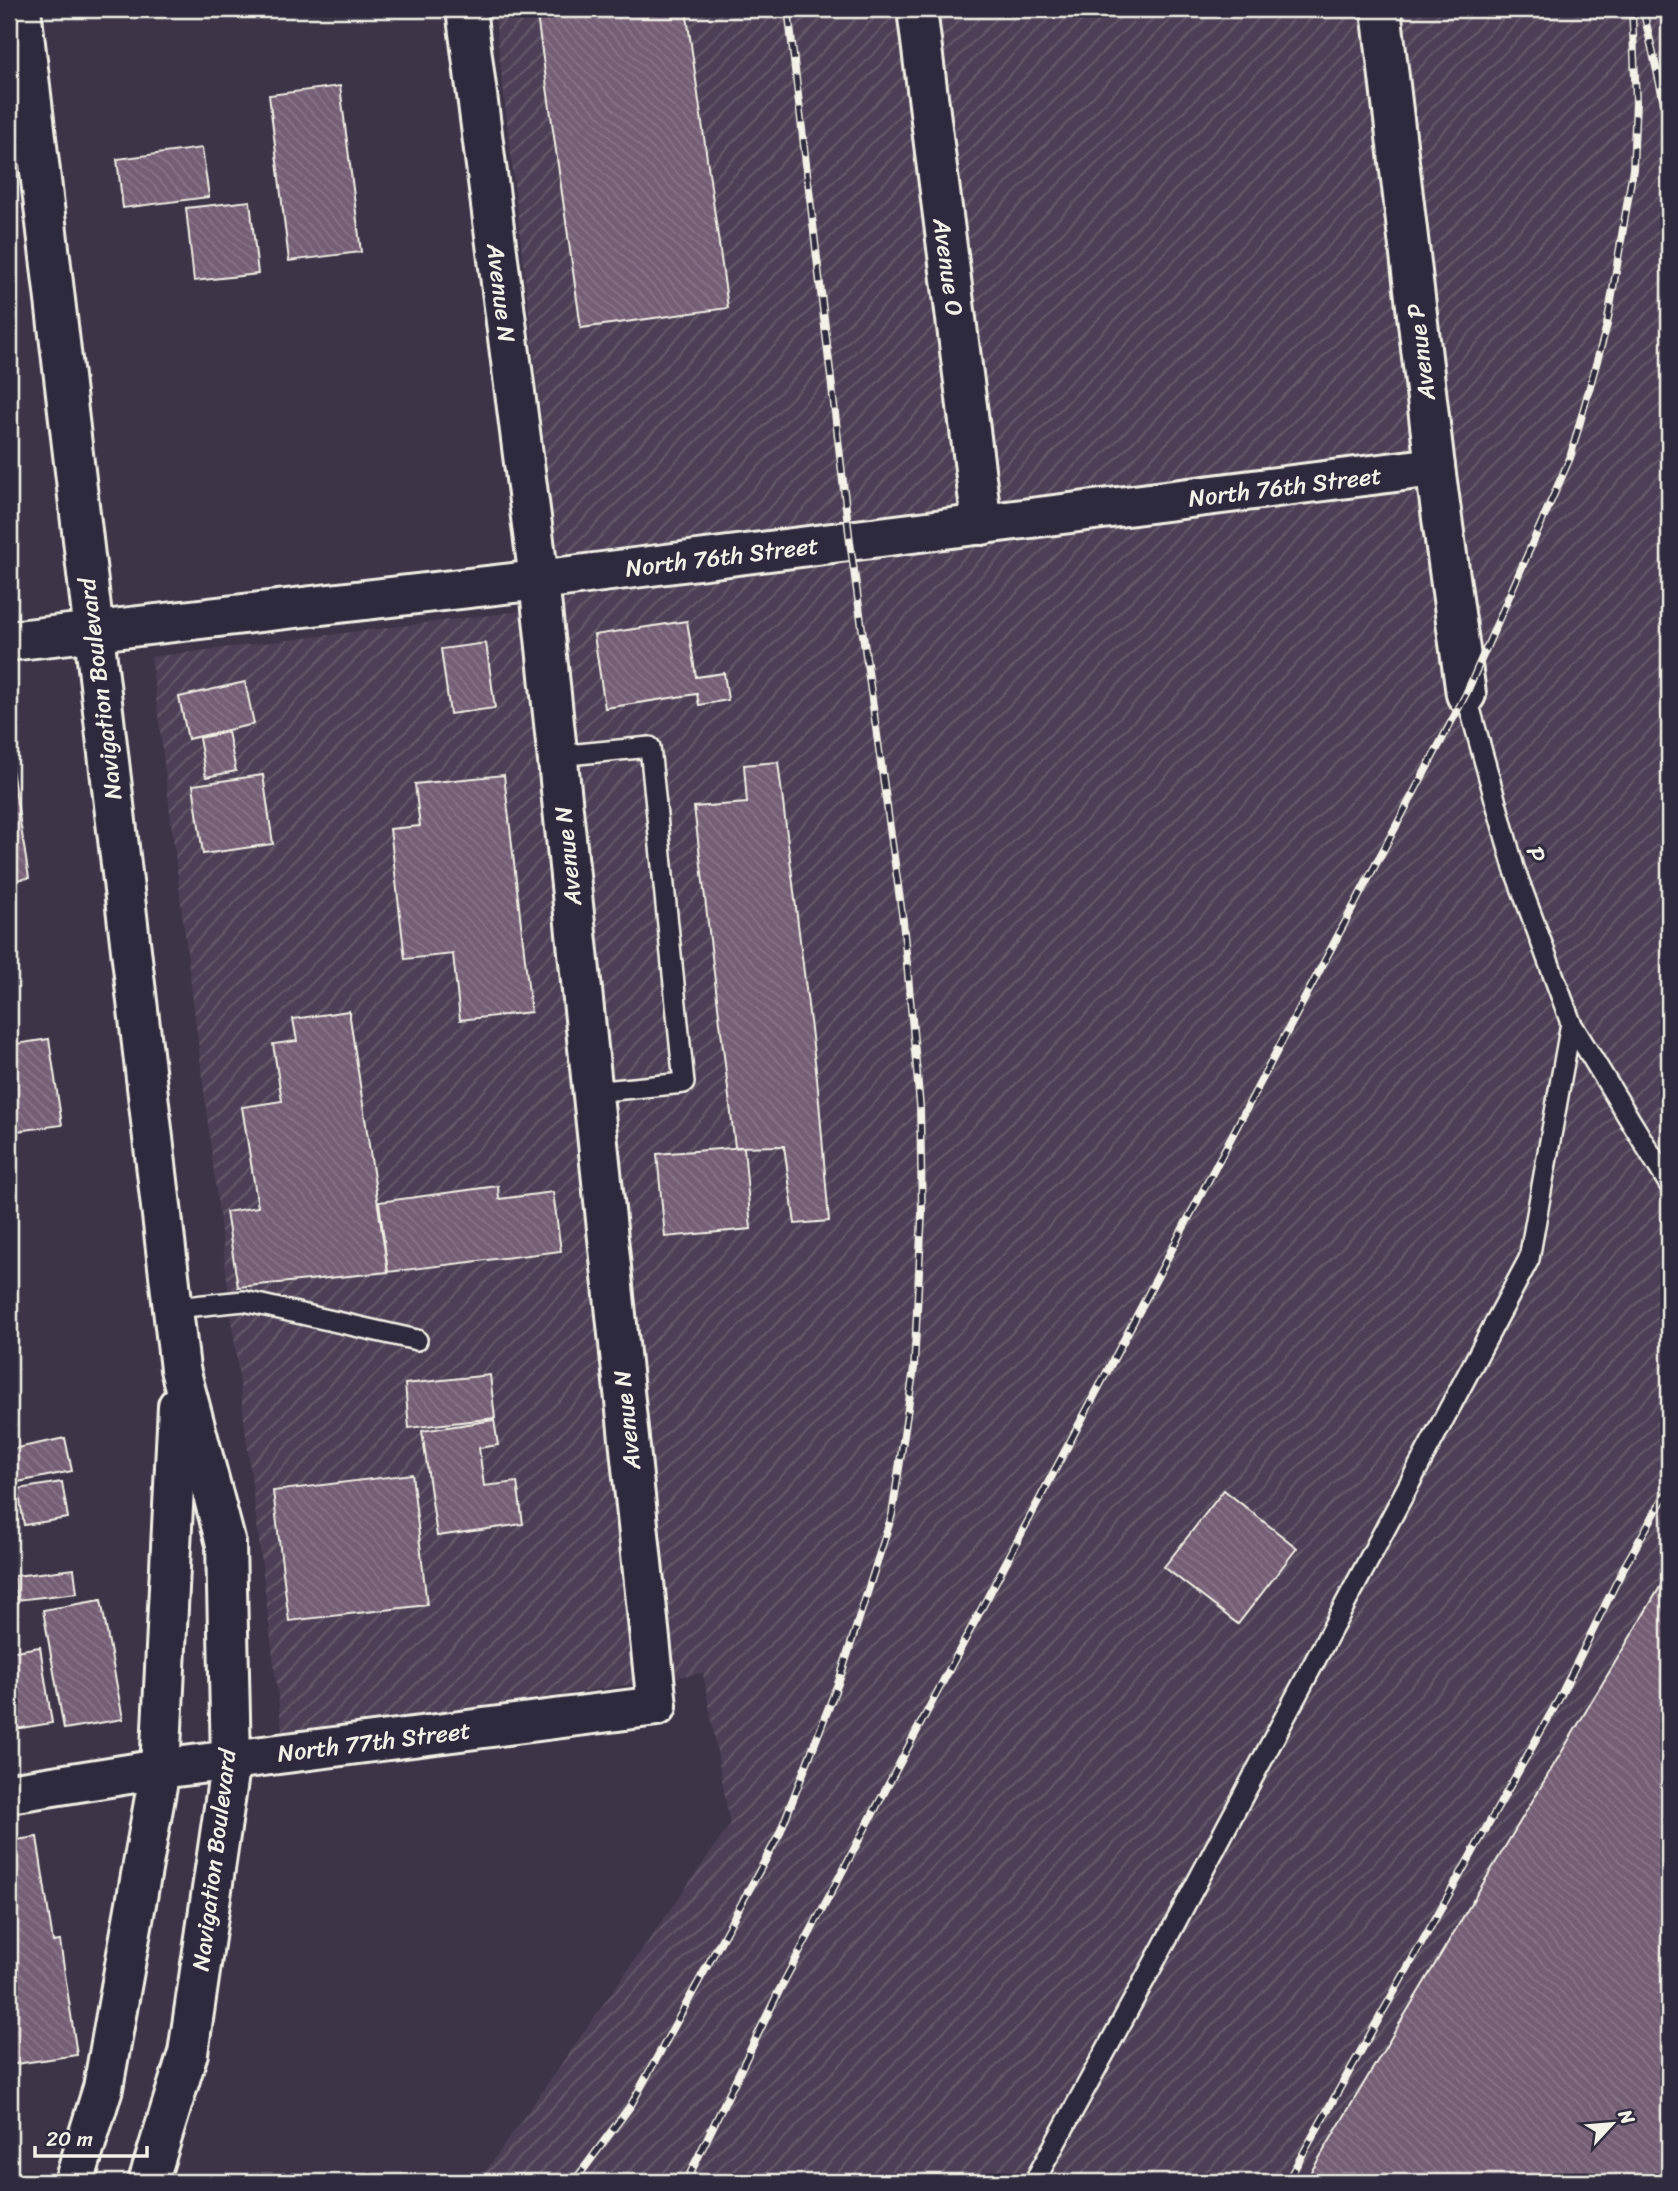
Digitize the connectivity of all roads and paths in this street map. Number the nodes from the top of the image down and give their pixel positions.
1 (21, 9) edge
2 (466, 9) edge
3 (917, 9) edge
4 (1381, 9) edge
5 (1435, 467) junction
6 (982, 525) junction
7 (539, 580) junction
8 (92, 630) junction
9 (9, 641) edge
10 (1466, 694) joint
11 (557, 756) junction
12 (1571, 1023) junction
13 (593, 1093) junction
14 (1669, 1184) edge
15 (174, 1308) junction
16 (417, 1340) dead end
17 (180, 1369) junction
18 (657, 1706) joint
19 (231, 1760) junction
20 (160, 1769) junction
21 (9, 1793) edge
22 (74, 2182) edge
23 (148, 2182) edge
24 (1034, 2182) edge

1 - 8 street, Navigation Boulevard
2 - 7 street, Avenue N
3 - 6 street, Avenue O
4 - 5 street, Avenue P
5 - 6 street, North 76th Street
5 - 10 street, Avenue P
6 - 7 street, North 76th Street
7 - 8 street, North 76th Street
7 - 11 street, Avenue N
8 - 9 street, North 76th Street
8 - 15 street, Navigation Boulevard
10 - 12 lane, P
11 - 13 street, Avenue N
11 - 13 lane
12 - 14 lane, P
12 - 24 lane
13 - 18 street, Avenue N
15 - 16 lane
15 - 17 street, Navigation Boulevard
17 - 19 street, Navigation Boulevard
17 - 20 street, Navigation Boulevard
18 - 19 street, North 77th Street
19 - 20 street, North 77th Street
19 - 23 street, Navigation Boulevard
20 - 21 street, North 77th Street
20 - 22 street, Navigation Boulevard

